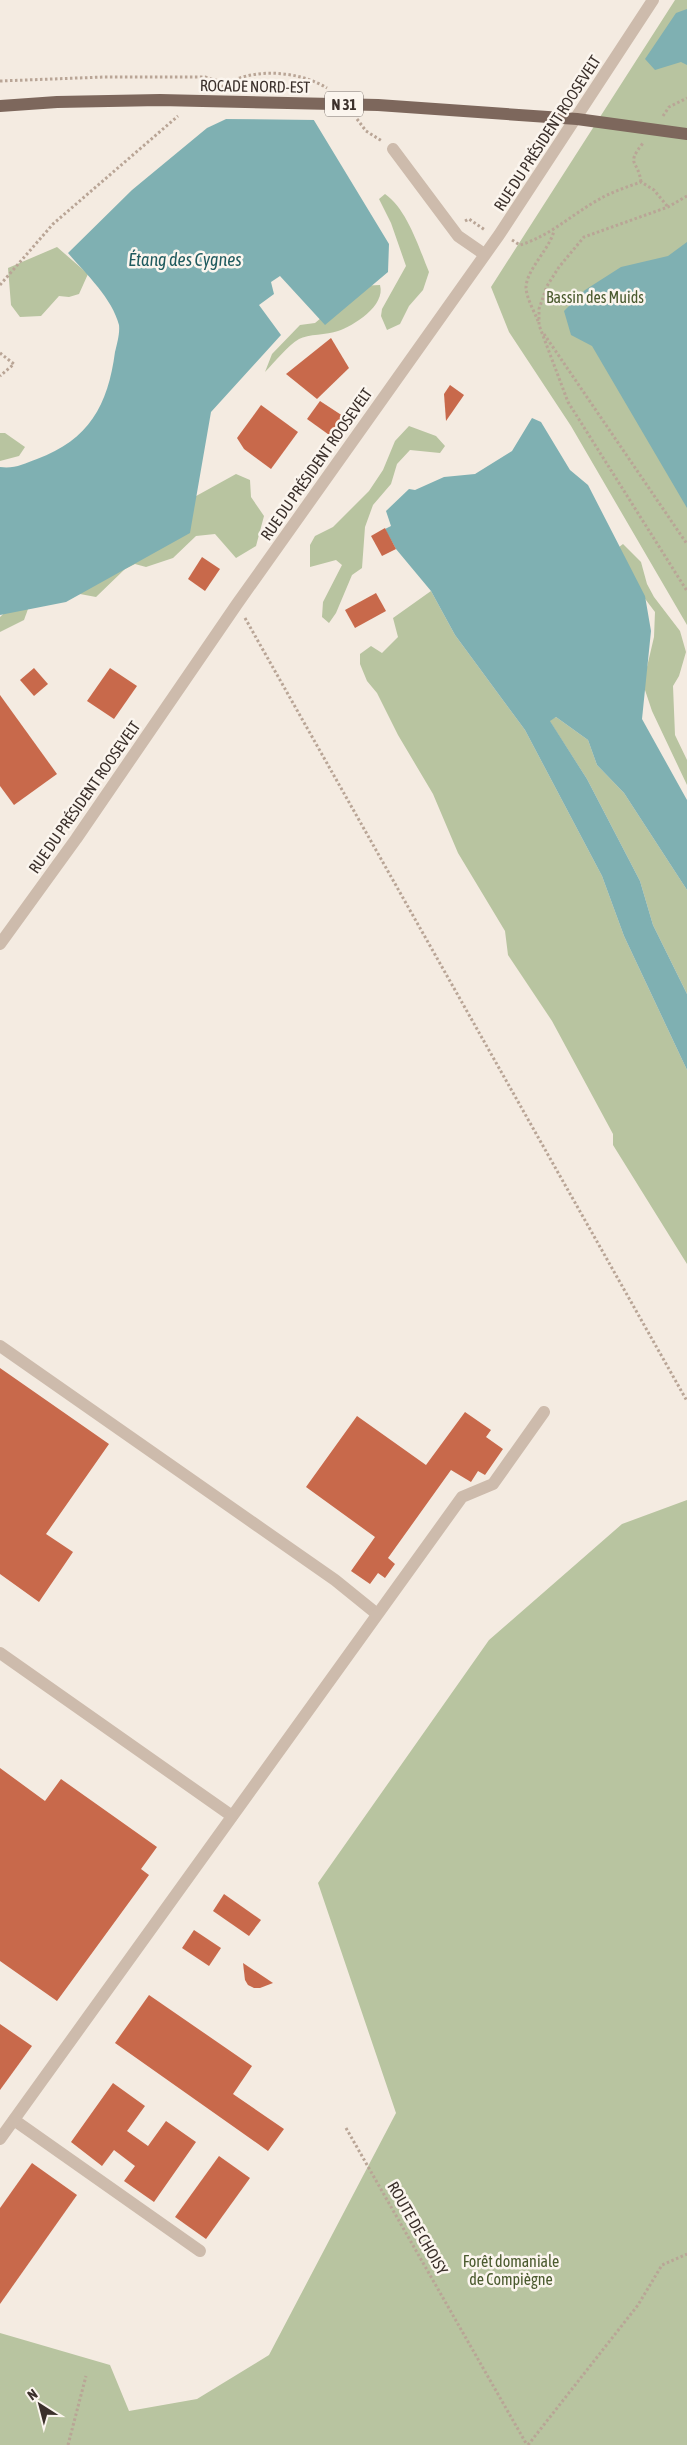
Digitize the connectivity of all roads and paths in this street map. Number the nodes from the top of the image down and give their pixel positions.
1 (653, 0) edge
2 (0, 81) edge
3 (226, 84) junction
4 (218, 89) dead end
5 (335, 93) dead end
6 (0, 106) edge
7 (350, 112) dead end
8 (179, 115) dead end
9 (687, 134) edge
10 (393, 149) joint
11 (687, 196) edge
12 (668, 207) junction
13 (449, 225) junction
14 (554, 231) junction
15 (499, 235) junction
16 (484, 254) junction
17 (0, 285) edge
18 (539, 325) junction
19 (0, 353) edge
20 (0, 376) edge
21 (687, 544) edge
22 (687, 591) edge
23 (237, 604) junction
24 (0, 944) edge
25 (0, 1346) edge
26 (687, 1401) edge
27 (544, 1412) dead end
28 (377, 1614) junction
29 (0, 1653) edge
30 (232, 1816) junction
31 (14, 2120) junction
32 (346, 2128) dead end
33 (0, 2139) edge
34 (200, 2251) dead end
35 (687, 2254) edge
36 (86, 2376) dead end
37 (68, 2445) edge
38 (528, 2445) edge

1 - 15 street, RUE DU PRÉSIDENT ROOSEVELT
2 - 3 path
3 - 4 path
3 - 5 path
6 - 9 main road, ROCADE NORD-EST / N 31
7 - 10 path
8 - 17 path
10 - 13 street
11 - 12 path
12 - 14 path
12 - 18 path
13 - 15 path
13 - 16 street
14 - 15 path
14 - 18 path
15 - 16 street, RUE DU PRÉSIDENT ROOSEVELT
16 - 23 street, RUE DU PRÉSIDENT ROOSEVELT
18 - 21 path
18 - 22 path
19 - 20 path
23 - 24 street, RUE DU PRÉSIDENT ROOSEVELT
23 - 26 path
25 - 28 street
27 - 28 street
28 - 30 street
29 - 30 street
30 - 31 street
31 - 33 street
31 - 34 street
32 - 38 path, ROUTE DE CHOISY
35 - 38 path
36 - 37 path

